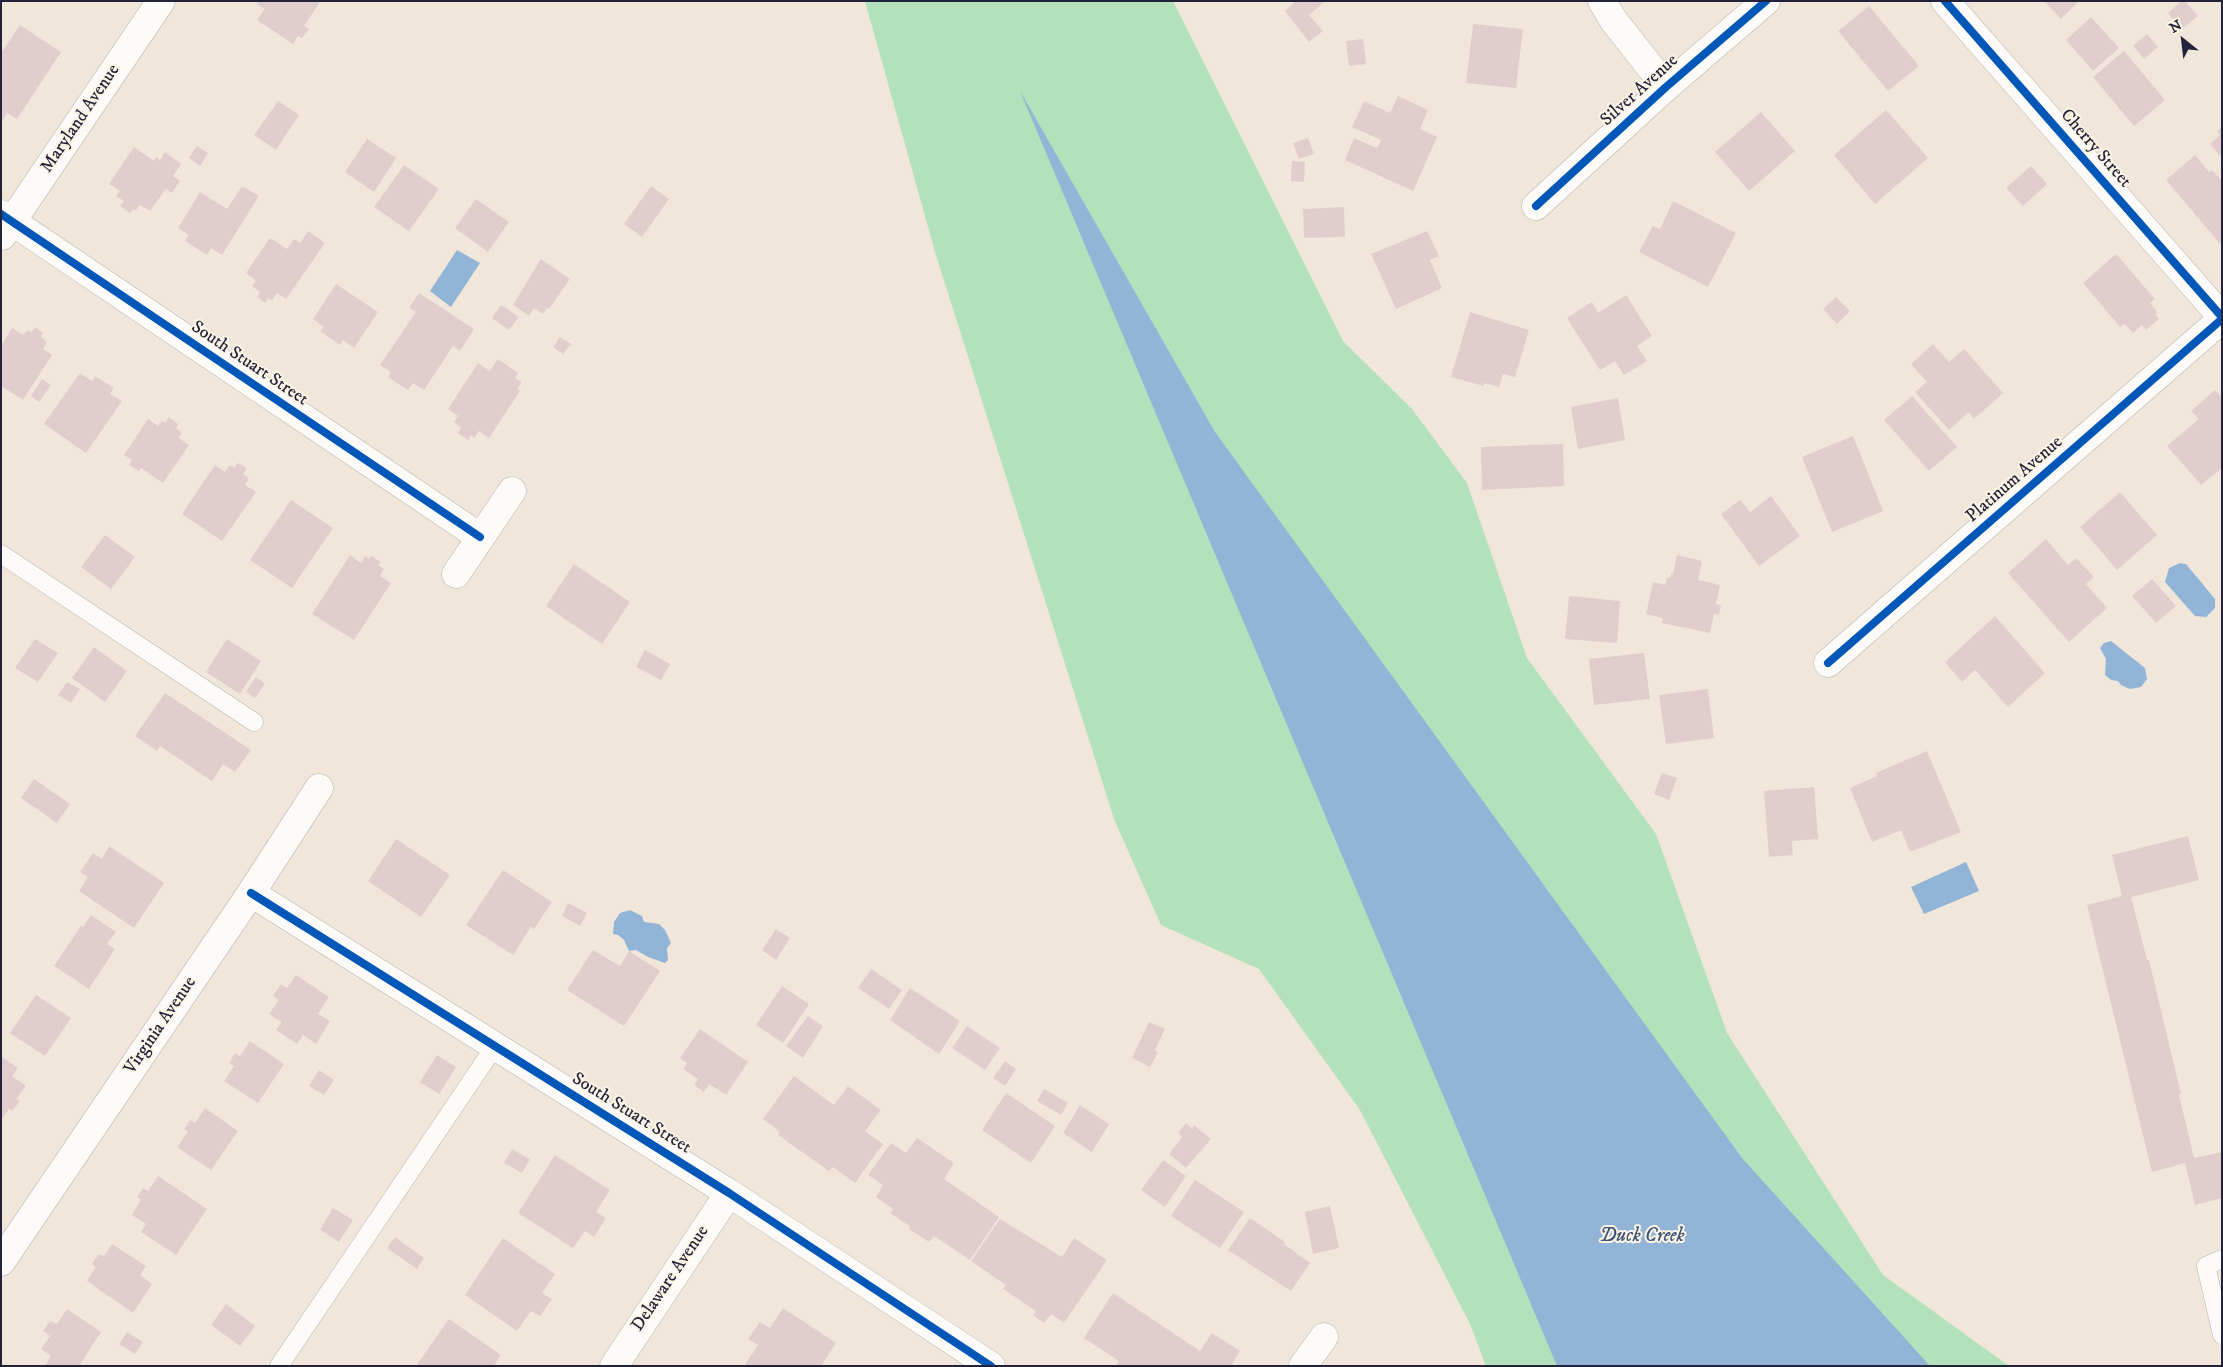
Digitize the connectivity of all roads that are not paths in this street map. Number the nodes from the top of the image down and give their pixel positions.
1 (161, 1) edge
2 (1602, 1) edge
3 (1766, 1) edge
4 (1945, 1) edge
5 (1666, 87) junction
6 (1536, 206) dead end
7 (5, 224) edge
8 (2222, 318) edge
9 (512, 491) dead end
10 (480, 538) junction
11 (1, 554) edge
12 (456, 574) dead end
13 (1828, 663) dead end
14 (254, 722) dead end
15 (319, 788) dead end
16 (252, 893) junction
17 (495, 1046) junction
18 (728, 1192) junction
19 (2222, 1259) edge
20 (1, 1262) edge
21 (2222, 1335) edge
22 (1324, 1337) dead end
23 (981, 1363) edge
24 (279, 1366) edge
25 (614, 1366) edge
26 (1303, 1366) edge

1 - 7 street, Maryland Avenue
2 - 5 street
3 - 5 street, Silver Avenue
4 - 8 street, Cherry Street
5 - 6 street, Silver Avenue
7 - 10 street, South Stuart Street
8 - 13 street, Platinum Avenue
9 - 10 street
10 - 12 street
11 - 14 lane
15 - 16 street, Virginia Avenue
16 - 17 street, South Stuart Street
16 - 20 street, Virginia Avenue
17 - 18 street, South Stuart Street
17 - 24 lane
18 - 23 street, South Stuart Street
18 - 25 street, Delaware Avenue
19 - 21 lane
22 - 26 street

